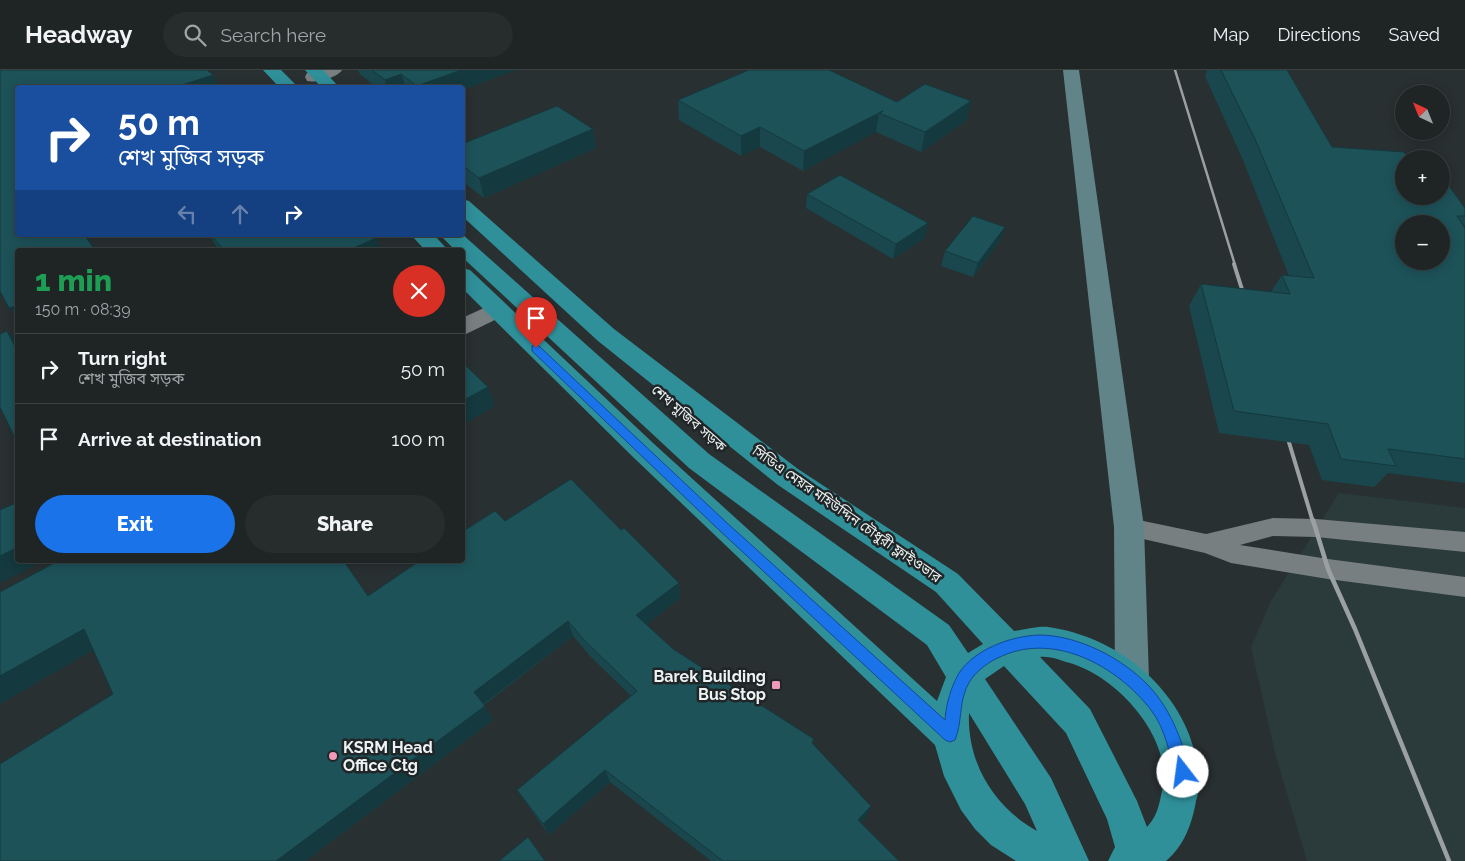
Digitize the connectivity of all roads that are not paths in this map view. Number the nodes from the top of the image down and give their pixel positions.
1 (334, 70) edge
2 (1071, 70) edge
3 (313, 76) edge
4 (265, 78) edge
5 (282, 85) edge
6 (327, 85) edge
7 (465, 208) edge
8 (465, 217) edge
9 (424, 237) edge
10 (453, 237) edge
11 (435, 248) edge
12 (465, 278) edge
13 (498, 310) junction
14 (465, 326) edge
15 (1129, 527) junction
16 (1465, 542) edge
17 (1206, 544) junction
18 (1465, 587) edge
19 (1010, 646) junction
20 (1132, 679) junction
21 (950, 735) junction
22 (1147, 857) edge
23 (1061, 861) edge
24 (1070, 861) edge

1 - 3 street
2 - 15 main road
3 - 6 highway
4 - 5 highway
7 - 22 highway, সিডিএ মেয়র মহিউদ্দিন চৌধুরী ফ্লাইওভার
8 - 19 highway, শেখ মুজিব সড়ক
9 - 11 highway
10 - 24 highway
12 - 13 highway
13 - 14 street
13 - 21 highway
15 - 17 lane
15 - 20 main road
16 - 17 lane
17 - 18 lane
19 - 20 highway
19 - 21 highway
20 - 22 highway
21 - 23 highway

